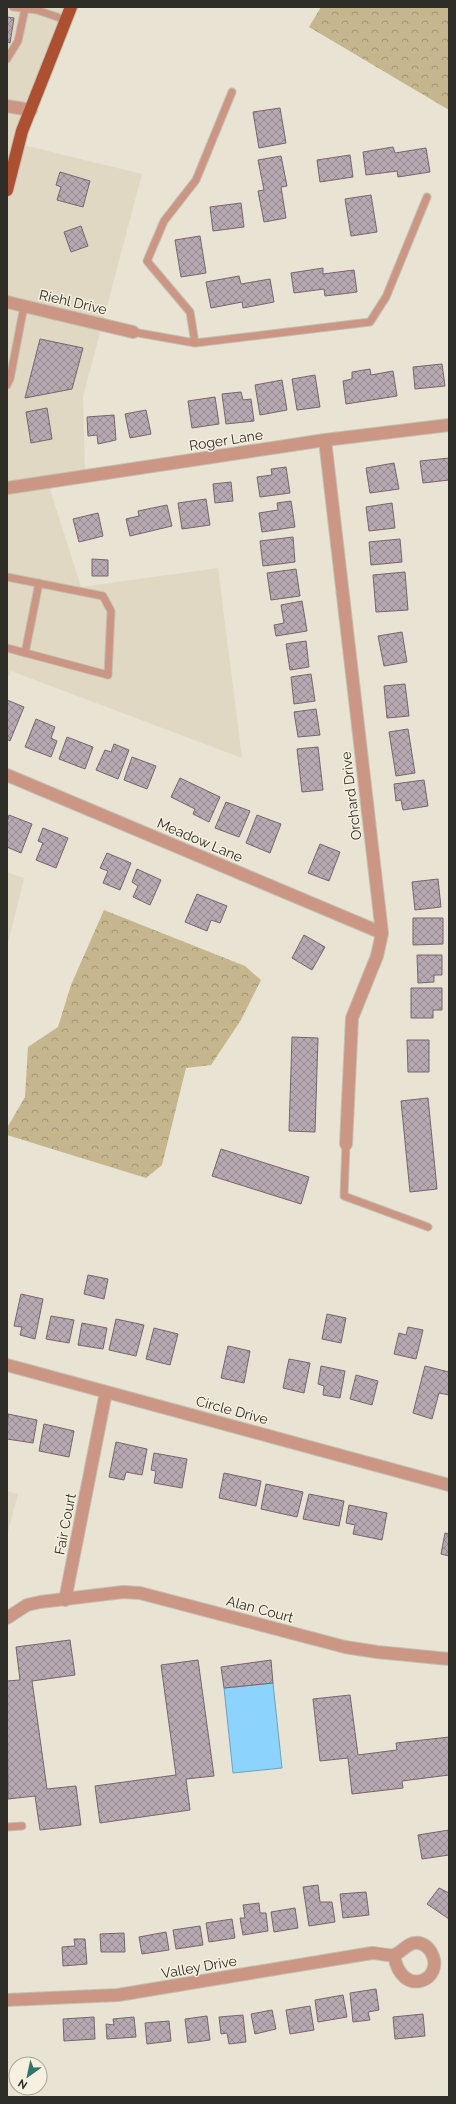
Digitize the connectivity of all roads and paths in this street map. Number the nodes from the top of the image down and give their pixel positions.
1 (12, 7) edge
2 (71, 7) edge
3 (25, 9) junction
4 (66, 20) junction
5 (7, 59) edge
6 (232, 92) dead end
7 (7, 106) edge
8 (30, 110) junction
9 (7, 190) edge
10 (427, 196) dead end
11 (7, 302) edge
12 (24, 306) junction
13 (133, 332) joint
14 (195, 343) junction
15 (7, 385) edge
16 (449, 425) edge
17 (325, 440) junction
18 (7, 488) edge
19 (7, 577) edge
20 (40, 583) junction
21 (7, 648) edge
22 (26, 653) junction
23 (7, 775) edge
24 (382, 932) junction
25 (346, 1144) joint
26 (428, 1227) dead end
27 (7, 1365) edge
28 (106, 1392) junction
29 (449, 1484) edge
30 (65, 1600) junction
31 (7, 1618) edge
32 (449, 1658) edge
33 (22, 1826) dead end
34 (7, 1827) edge
35 (394, 1955) dead end
36 (7, 2000) edge

1 - 3 lane
2 - 4 main road
3 - 4 lane
3 - 5 lane
4 - 8 main road
6 - 14 lane
7 - 8 street
8 - 9 main road
10 - 14 lane
11 - 12 street, Riehl Drive
12 - 13 street, Riehl Drive
12 - 15 lane
13 - 14 lane
16 - 17 street, Roger Lane
17 - 18 street, Roger Lane
17 - 24 street, Orchard Drive
19 - 20 lane
20 - 22 lane
20 - 22 lane
21 - 22 lane
23 - 24 street, Meadow Lane
24 - 25 street, Orchard Drive
25 - 26 lane
27 - 28 street, Circle Drive
28 - 29 street, Circle Drive
28 - 30 street, Fair Court
30 - 31 street
30 - 32 street, Alan Court
33 - 34 lane
35 - 36 street, Valley Drive

